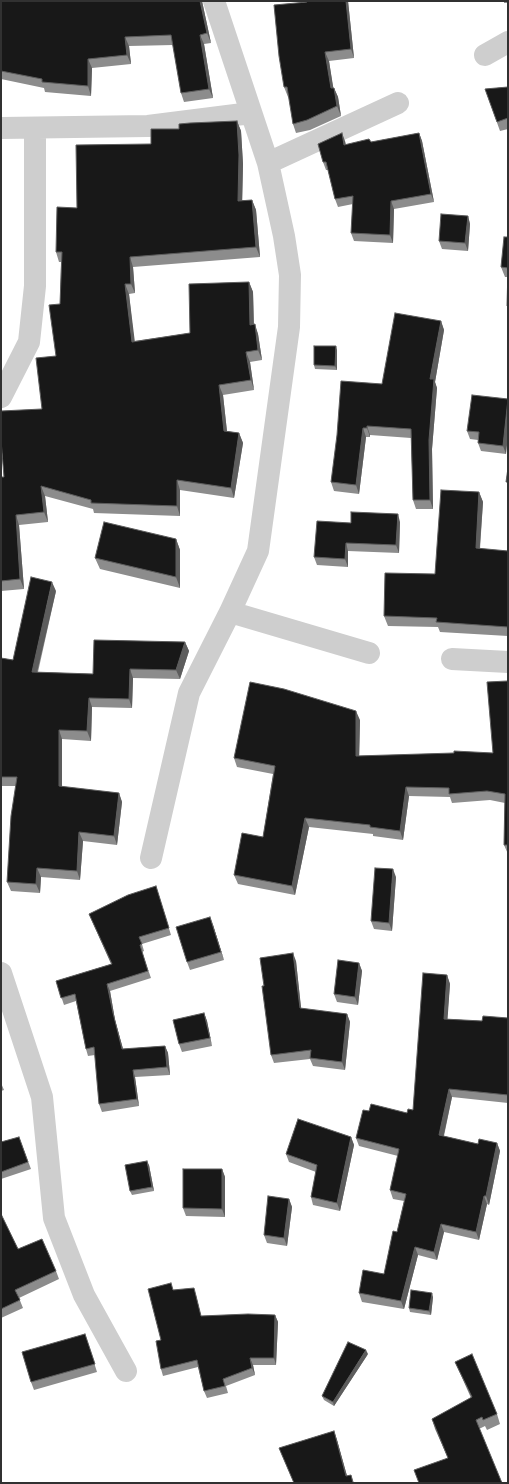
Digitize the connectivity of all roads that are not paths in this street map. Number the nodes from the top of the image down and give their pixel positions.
1 (214, 1) edge
2 (508, 42) edge
3 (485, 54) dead end
4 (398, 103) dead end
5 (251, 113) junction
6 (1, 128) edge
7 (36, 128) junction
8 (268, 163) junction
9 (1, 397) edge
10 (230, 612) junction
11 (369, 653) dead end
12 (452, 659) dead end
13 (508, 662) edge
14 (152, 858) dead end
15 (1, 973) edge
16 (126, 1371) dead end

1 - 5 street
2 - 3 street
4 - 8 street
5 - 7 street
5 - 8 street
6 - 7 street
7 - 9 street
8 - 10 street
10 - 11 street
10 - 14 street
12 - 13 street
15 - 16 street

